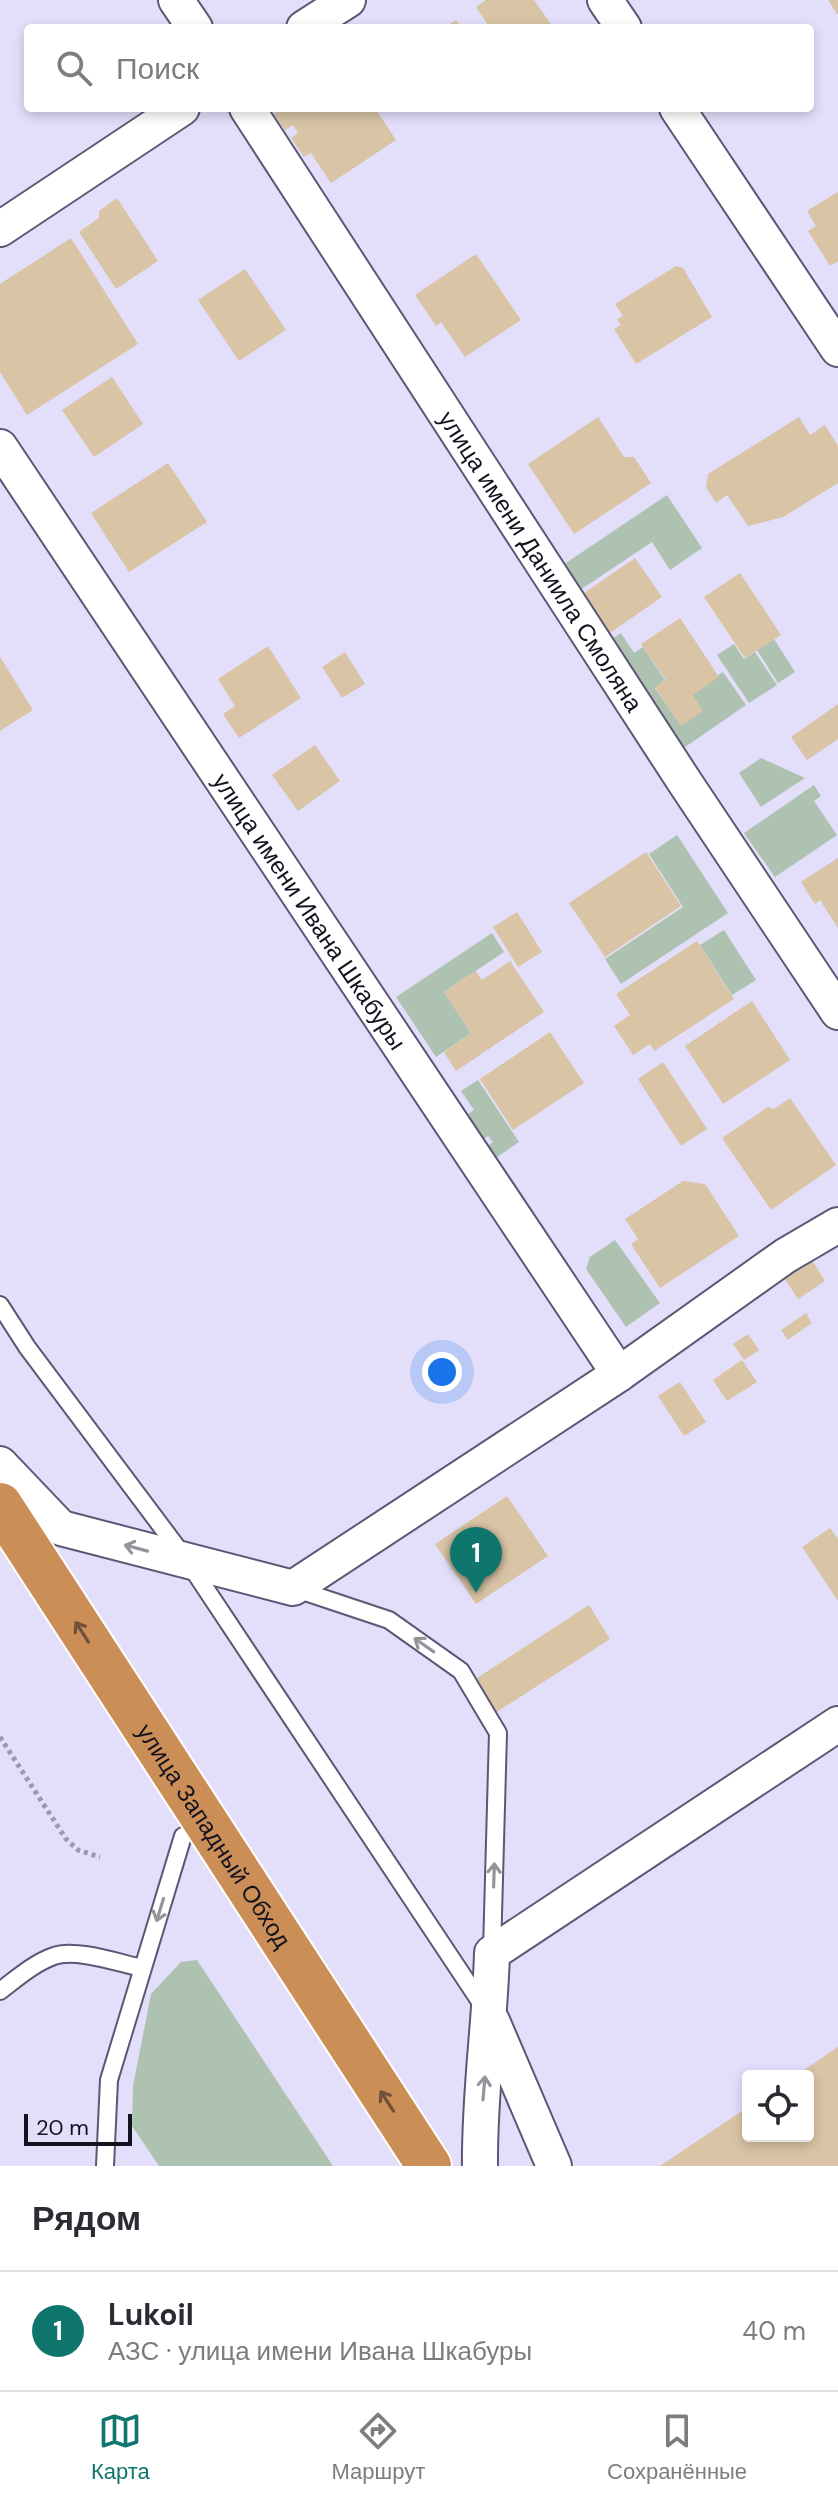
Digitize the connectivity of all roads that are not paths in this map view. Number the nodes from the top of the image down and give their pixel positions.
1 (176, 0) edge
2 (348, 0) edge
3 (605, 0) edge
4 (192, 24) edge
5 (310, 24) edge
6 (621, 24) edge
7 (176, 112) edge
8 (250, 112) edge
9 (680, 112) edge
10 (0, 229) edge
11 (838, 349) edge
12 (0, 447) edge
13 (838, 1012) edge
14 (838, 1225) edge
15 (0, 1305) edge
16 (619, 1374) junction
17 (0, 1464) edge
18 (0, 1505) edge
19 (0, 1558) edge
20 (188, 1562) junction
21 (293, 1588) junction
22 (838, 1724) edge
23 (183, 1836) junction
24 (492, 1953) junction
25 (142, 1968) junction
26 (0, 1991) edge
27 (490, 2017) junction
28 (105, 2166) edge
29 (393, 2166) edge
30 (429, 2166) edge
31 (480, 2166) edge
32 (554, 2166) edge

1 - 4 street
2 - 5 street
3 - 6 street
7 - 10 street
8 - 13 street, улица имени Даниила Смоляна
9 - 11 street
12 - 16 street, улица имени Ивана Шкабуры
14 - 16 street
15 - 20 lane
16 - 21 street
20 -> 17 street
30 -> 18 highway, улица Западный Обход
19 - 23 highway, улица Западный Обход
20 - 21 street
20 - 27 lane
24 -> 21 lane
22 - 24 street
23 -> 25 lane
23 - 29 highway, улица Западный Обход
24 - 27 street
25 - 26 lane
25 - 28 lane
31 -> 27 street
27 - 32 street

